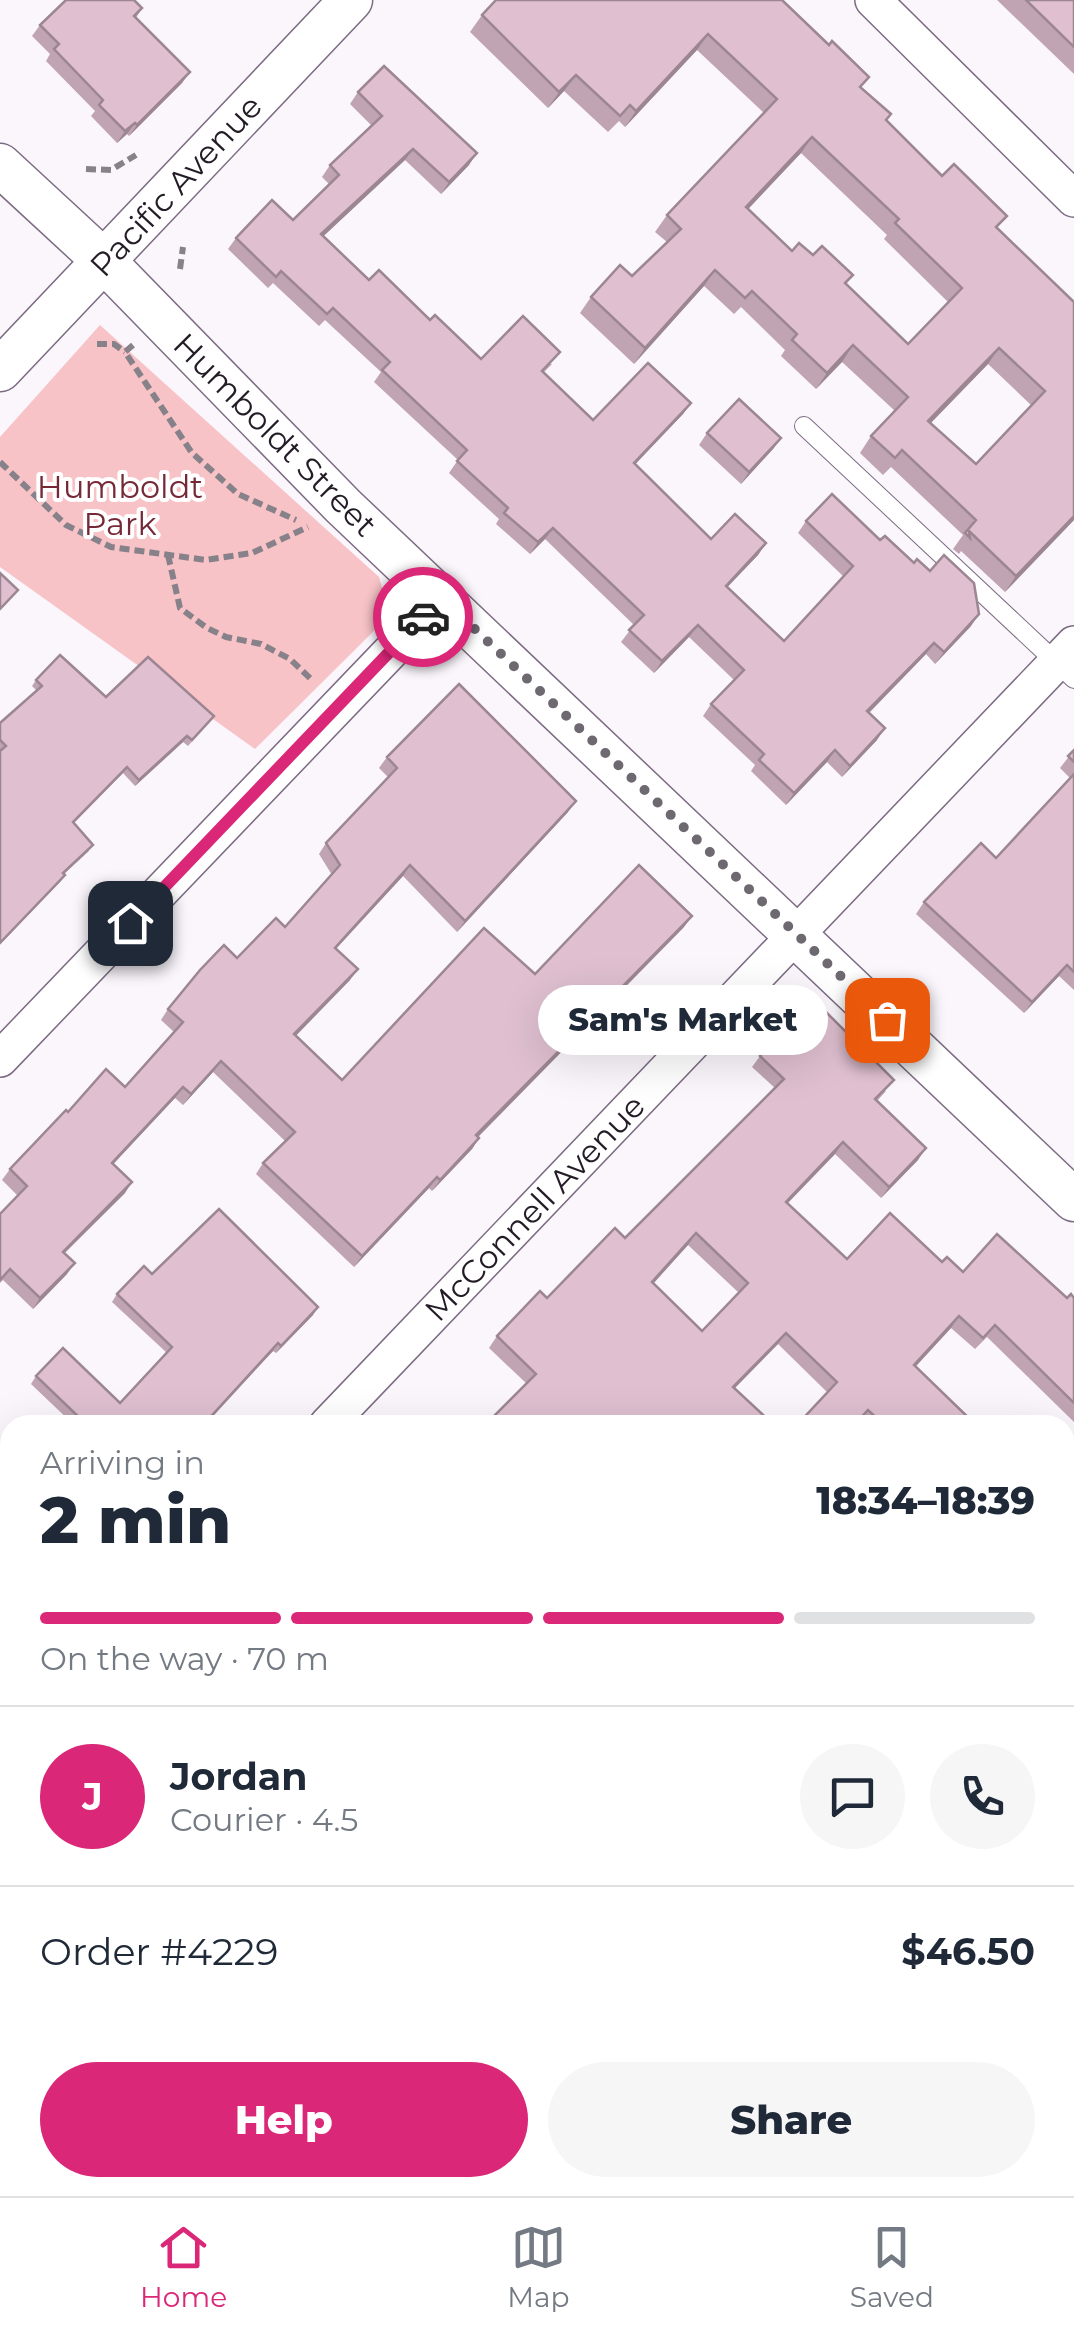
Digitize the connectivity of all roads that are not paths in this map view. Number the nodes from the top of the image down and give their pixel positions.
1 (352, 0) edge
2 (886, 5) edge
3 (0, 165) edge
4 (1074, 199) edge
5 (105, 262) junction
6 (0, 370) edge
7 (804, 426) dead end
8 (442, 598) junction
9 (1068, 661) edge
10 (797, 934) junction
11 (0, 1059) edge
12 (1074, 1200) edge
13 (337, 1415) edge

1 - 5 street, Pacific Avenue
2 - 4 street
3 - 5 street, Humboldt Street
5 - 6 street, Pacific Avenue
5 - 8 street, Humboldt Street
7 - 9 lane
8 - 10 street, Humboldt Street
8 - 11 street
9 - 10 street, McConnell Avenue
10 - 12 street, Humboldt Street
10 - 13 street, McConnell Avenue

